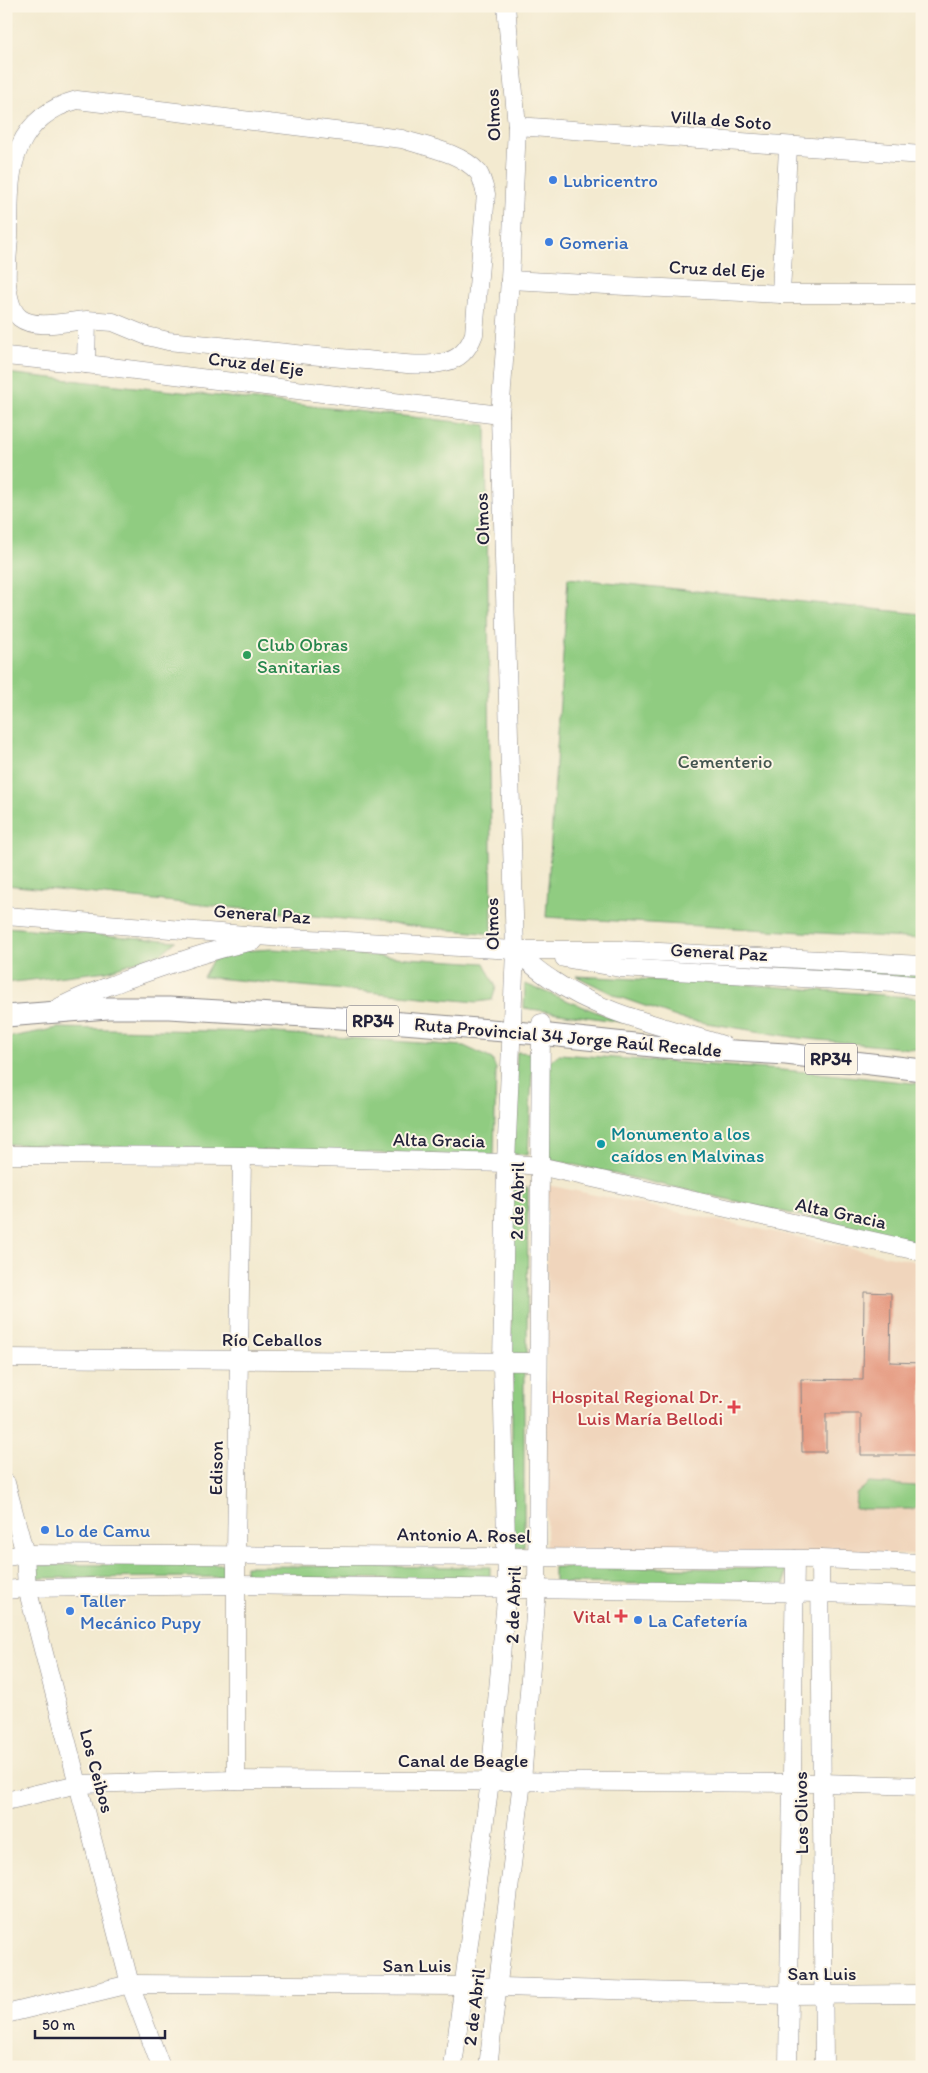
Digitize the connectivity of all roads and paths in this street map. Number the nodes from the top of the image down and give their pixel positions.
1 (506, 6) edge
2 (517, 126) junction
3 (788, 147) junction
4 (922, 156) edge
5 (510, 280) junction
6 (781, 294) junction
7 (922, 294) edge
8 (87, 320) junction
9 (6, 356) edge
10 (86, 364) junction
11 (500, 416) junction
12 (6, 916) edge
13 (272, 937) junction
14 (515, 950) junction
15 (922, 965) edge
16 (922, 986) edge
17 (69, 1001) junction
18 (6, 1006) edge
19 (50, 1012) junction
20 (6, 1016) edge
21 (513, 1027) junction
22 (540, 1029) junction
23 (740, 1051) junction
24 (922, 1070) edge
25 (6, 1155) edge
26 (242, 1156) junction
27 (506, 1163) junction
28 (539, 1166) junction
29 (922, 1252) edge
30 (6, 1358) edge
31 (239, 1360) junction
32 (502, 1361) junction
33 (537, 1362) junction
34 (6, 1483) edge
35 (25, 1554) junction
36 (236, 1555) junction
37 (506, 1556) junction
38 (6, 1557) edge
39 (536, 1557) junction
40 (795, 1559) junction
41 (820, 1559) junction
42 (922, 1562) edge
43 (236, 1585) junction
44 (27, 1588) junction
45 (506, 1588) junction
46 (537, 1589) junction
47 (6, 1590) edge
48 (795, 1593) junction
49 (820, 1593) junction
50 (922, 1596) edge
51 (236, 1780) junction
52 (490, 1781) junction
53 (522, 1781) junction
54 (792, 1783) junction
55 (822, 1783) junction
56 (78, 1784) junction
57 (922, 1786) edge
58 (6, 1801) edge
59 (130, 1984) junction
60 (462, 1986) junction
61 (498, 1987) junction
62 (824, 1994) junction
63 (922, 1994) edge
64 (788, 1995) junction
65 (6, 2014) edge
66 (161, 2067) edge
67 (453, 2067) edge
68 (488, 2067) edge
69 (788, 2067) edge
70 (824, 2067) edge

1 - 2 street, Olmos
2 - 3 street, Villa de Soto
2 - 5 street, Olmos
3 - 4 street, Villa de Soto
3 - 6 street
5 - 6 street, Cruz del Eje
5 - 11 street, Olmos
6 - 7 street, Cruz del Eje
8 - 8 street
8 - 10 street
9 - 10 street, Cruz del Eje
10 - 11 street, Cruz del Eje
11 - 14 street, Olmos
12 - 13 street, General Paz
13 - 14 street, General Paz
13 - 17 street
14 - 15 street, General Paz
14 - 16 street, General Paz
14 - 21 street, Olmos
14 - 23 street
17 - 18 main road, Ruta Provincial 34 Jorge Raúl Recalde / RP34
17 - 19 street
17 - 21 main road, Ruta Provincial 34 Jorge Raúl Recalde / RP34
19 - 20 main road, Ruta Provincial 34 Jorge Raúl Recalde / RP34
19 - 21 main road, Ruta Provincial 34 Jorge Raúl Recalde / RP34
21 - 22 main road, Ruta Provincial 34 Jorge Raúl Recalde / RP34
21 - 27 street, 2 de Abril
22 - 23 main road, Ruta Provincial 34 Jorge Raúl Recalde / RP34
22 - 28 street, 2 de Abril
23 - 24 main road, Ruta Provincial 34 Jorge Raúl Recalde / RP34
25 - 26 street, Alta Gracia
26 - 27 street, Alta Gracia
26 - 31 street, Edison
27 - 28 street, Alta Gracia
27 - 32 street, 2 de Abril
28 - 29 street, Alta Gracia
28 - 33 street, 2 de Abril
30 - 31 street, Río Ceballos
31 - 32 street, Río Ceballos
31 - 36 street, Edison
32 - 33 street, Río Ceballos
32 - 37 street, 2 de Abril
33 - 39 street, 2 de Abril
34 - 35 street, Los Ceibos
35 - 36 street, Antonio A. Rosel
35 - 38 street, Antonio A. Rosel
35 - 44 street, Los Ceibos
36 - 37 street, Antonio A. Rosel
36 - 43 street, Edison
37 - 39 street, Antonio A. Rosel
37 - 45 street, 2 de Abril
39 - 40 street, Antonio A. Rosel
39 - 46 street, 2 de Abril
40 - 41 street, Antonio A. Rosel
40 - 48 street, Los Olivos
41 - 42 street, Antonio A. Rosel
41 - 49 street, Los Olivos
43 - 44 street
43 - 45 street
43 - 51 street, Edison
44 - 47 street
44 - 56 street, Los Ceibos
45 - 46 street
45 - 52 street, 2 de Abril
46 - 48 street
46 - 53 street, 2 de Abril
48 - 49 street
48 - 54 street, Los Olivos
49 - 50 street
49 - 55 street, Los Olivos
51 - 52 street, Canal de Beagle
51 - 56 street, Canal de Beagle
52 - 53 street, Canal de Beagle
52 - 60 street, 2 de Abril
53 - 54 street, Canal de Beagle
53 - 61 street, 2 de Abril
54 - 55 street, Canal de Beagle
54 - 64 street, Los Olivos
55 - 57 street, Canal de Beagle
55 - 62 street, Los Olivos
56 - 58 street, Canal de Beagle
56 - 59 street, Los Ceibos
59 - 60 street, San Luis
59 - 65 street, San Luis
59 - 66 street, Los Ceibos
60 - 61 street, San Luis
60 - 67 street, 2 de Abril
61 - 64 street, San Luis
61 - 68 street, 2 de Abril
62 - 63 street, San Luis
62 - 64 street, San Luis
62 - 70 street, Los Olivos
64 - 69 street, Los Olivos

